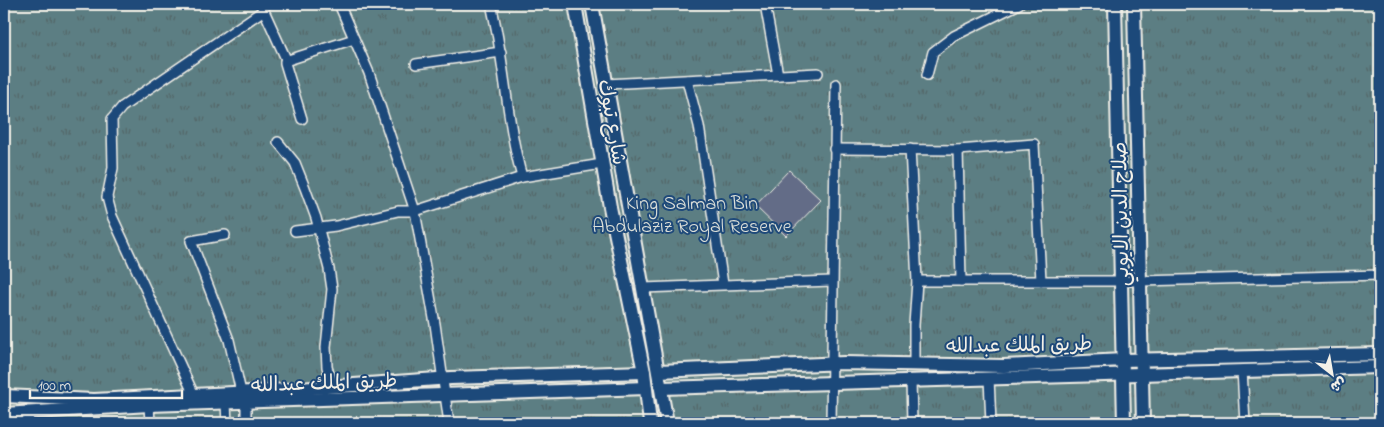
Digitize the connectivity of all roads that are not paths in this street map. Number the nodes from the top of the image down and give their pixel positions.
1 (339, 4) edge
2 (490, 4) edge
3 (575, 4) edge
4 (592, 4) edge
5 (765, 4) edge
6 (1019, 4) edge
7 (1115, 4) edge
8 (1134, 4) edge
9 (262, 7) edge
10 (354, 39) junction
11 (501, 52) junction
12 (286, 61) junction
13 (416, 64) dead end
14 (818, 73) dead end
15 (778, 75) junction
16 (926, 75) dead end
17 (687, 80) junction
18 (606, 84) junction
19 (836, 84) dead end
20 (302, 119) dead end
21 (278, 142) dead end
22 (834, 149) junction
23 (910, 149) junction
24 (958, 150) junction
25 (602, 164) junction
26 (522, 177) junction
27 (415, 210) junction
28 (319, 229) junction
29 (295, 231) dead end
30 (226, 235) dead end
31 (1380, 275) edge
32 (1121, 280) junction
33 (832, 281) junction
34 (917, 281) junction
35 (961, 281) junction
36 (1041, 281) junction
37 (1140, 281) junction
38 (723, 284) junction
39 (643, 288) junction
40 (1380, 354) edge
41 (1142, 359) junction
42 (1123, 360) junction
43 (833, 364) junction
44 (914, 364) junction
45 (1380, 367) edge
46 (1242, 370) junction
47 (659, 371) junction
48 (644, 372) junction
49 (1142, 372) junction
50 (1123, 374) junction
51 (989, 378) junction
52 (443, 379) junction
53 (911, 380) junction
54 (831, 383) junction
55 (332, 386) junction
56 (646, 388) junction
57 (662, 388) junction
58 (194, 395) junction
59 (4, 396) edge
60 (445, 396) junction
61 (243, 398) junction
62 (226, 404) junction
63 (149, 405) junction
64 (4, 414) edge
65 (29, 418) edge
66 (150, 423) edge
67 (228, 423) edge
68 (246, 423) edge
69 (449, 423) edge
70 (650, 423) edge
71 (667, 423) edge
72 (831, 423) edge
73 (912, 423) edge
74 (991, 423) edge
75 (1124, 423) edge
76 (1143, 423) edge
77 (1245, 423) edge

1 - 10 street
2 - 11 street
3 - 25 main road, شارع تبوك
4 - 18 main road, شارع تبوك
5 - 15 street
6 - 16 street
7 - 32 main road, صلاح الدين الايوبي
8 - 37 main road, صلاح الدين الايوبي
9 - 12 street
9 - 58 street
10 - 12 street
10 - 27 street
11 - 13 street
11 - 26 street
12 - 20 street
14 - 15 street
15 - 17 street
17 - 18 street
17 - 38 street
18 - 39 main road, شارع تبوك
19 - 22 street
21 - 28 street
22 - 23 street
22 - 33 street
23 - 24 street
23 - 34 street
24 - 35 street
24 - 36 street
25 - 26 street
25 - 48 main road, شارع تبوك
26 - 27 street
27 - 28 street
27 - 52 street
28 - 29 street
28 - 55 street
30 - 61 street
31 - 37 street
32 - 36 street
32 - 37 street
32 - 42 main road, صلاح الدين الايوبي
33 - 38 street
33 - 43 street
34 - 35 street
34 - 44 street
35 - 36 street
37 - 41 main road, صلاح الدين الايوبي
38 - 39 street
39 - 47 main road, شارع تبوك
40 - 41 main road, طريق الملك عبدالله
41 - 42 main road, طريق الملك عبدالله
41 - 49 main road, صلاح الدين الايوبي
42 - 44 main road, طريق الملك عبدالله
42 - 50 main road, صلاح الدين الايوبي
43 - 44 main road, طريق الملك عبدالله
43 - 47 main road, طريق الملك عبدالله
43 - 54 street
45 - 46 main road, طريق الملك عبدالله
46 - 49 main road, طريق الملك عبدالله
46 - 77 street
47 - 57 main road, شارع تبوك
48 - 52 main road, طريق الملك عبدالله
48 - 56 main road, شارع تبوك
49 - 50 main road, طريق الملك عبدالله
49 - 76 main road, صلاح الدين الايوبي
50 - 51 main road, طريق الملك عبدالله
50 - 75 main road, صلاح الدين الايوبي
51 - 53 main road, طريق الملك عبدالله
51 - 74 street
52 - 55 main road, طريق الملك عبدالله
52 - 60 street
53 - 54 main road, طريق الملك عبدالله
53 - 73 street
54 - 57 main road, طريق الملك عبدالله
54 - 72 street
55 - 61 main road, طريق الملك عبدالله
56 - 60 main road, طريق الملك عبدالله
56 - 70 main road, شارع تبوك
57 - 71 main road, شارع تبوك
58 - 59 main road, طريق الملك عبدالله
58 - 61 main road, طريق الملك عبدالله
60 - 61 main road, طريق الملك عبدالله
60 - 69 street
61 - 62 main road, طريق الملك عبدالله
61 - 68 street
62 - 63 main road, طريق الملك عبدالله
62 - 67 street
63 - 65 main road, طريق الملك عبدالله
63 - 66 street
64 - 65 main road, طريق الملك عبدالله

